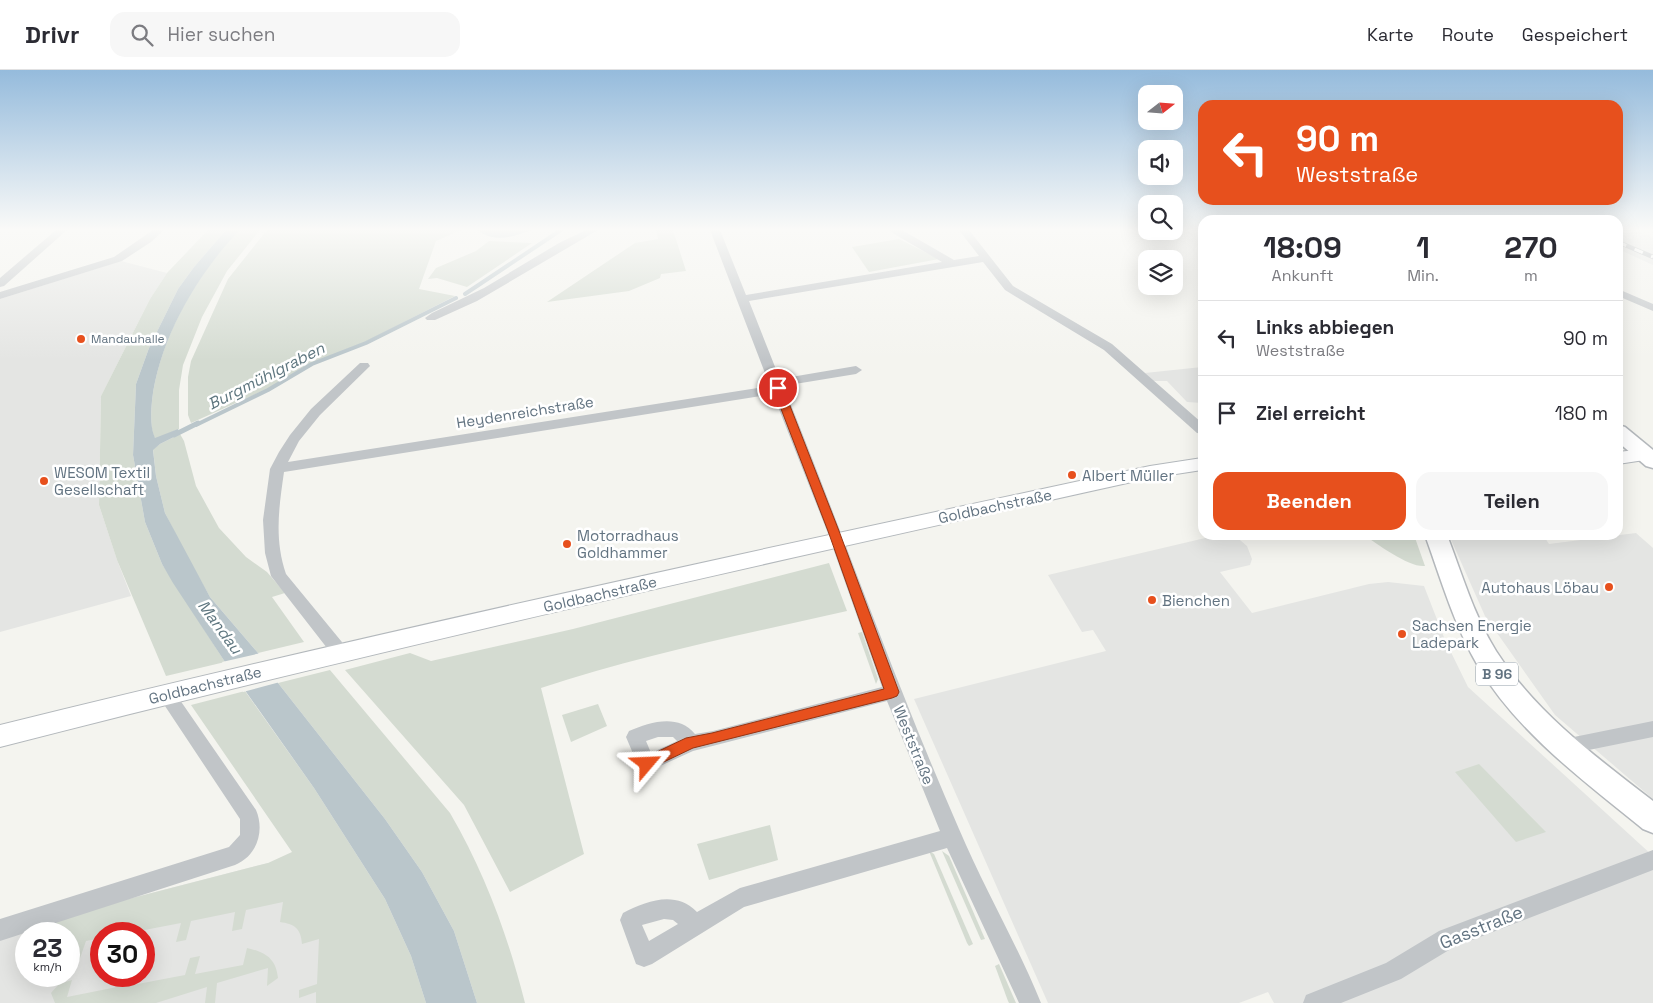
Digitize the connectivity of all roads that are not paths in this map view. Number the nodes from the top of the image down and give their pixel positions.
1 (12, 274) edge
2 (72, 274) edge
3 (515, 274) edge
4 (733, 274) edge
5 (896, 274) edge
6 (997, 274) edge
7 (0, 284) edge
8 (1623, 294) edge
9 (0, 296) edge
10 (743, 299) junction
11 (1653, 301) edge
12 (1640, 302) junction
13 (1623, 304) edge
14 (1653, 308) edge
15 (432, 318) dead end
16 (364, 366) dead end
17 (856, 370) dead end
18 (778, 388) junction
19 (1198, 426) edge
20 (1623, 436) edge
21 (1650, 457) edge
22 (1623, 458) edge
23 (1198, 465) edge
24 (278, 468) junction
25 (837, 540) junction
26 (1438, 540) edge
27 (330, 654) junction
28 (892, 692) junction
29 (175, 693) junction
30 (1653, 729) edge
31 (0, 736) edge
32 (691, 743) dead end
33 (1564, 747) junction
34 (1653, 819) edge
35 (952, 837) junction
36 (1653, 860) edge
37 (694, 926) dead end
38 (0, 930) edge
39 (1030, 1003) edge
40 (1314, 1003) edge

1 - 7 street
2 - 9 street
3 - 15 street
4 - 10 street, Weststraße
5 - 10 street
6 - 19 street
8 - 12 street
10 - 18 street, Weststraße
11 - 12 street
12 - 13 street
12 - 14 street
16 - 24 street
17 - 18 street, Heydenreichstraße
18 - 24 street, Heydenreichstraße
18 - 25 street, Weststraße
20 - 21 main road
21 - 22 main road
23 - 25 main road, Goldbachstraße
24 - 27 street
25 - 27 main road, Goldbachstraße
25 - 28 street, Weststraße
26 - 33 main road, B 96
27 - 29 main road, Goldbachstraße
28 - 32 street
28 - 35 street, Weststraße
29 - 31 main road, Goldbachstraße
29 - 38 street
30 - 33 street
33 - 34 main road, B 96
35 - 37 street
35 - 39 street, Weststraße
36 - 40 street, Gasstraße

